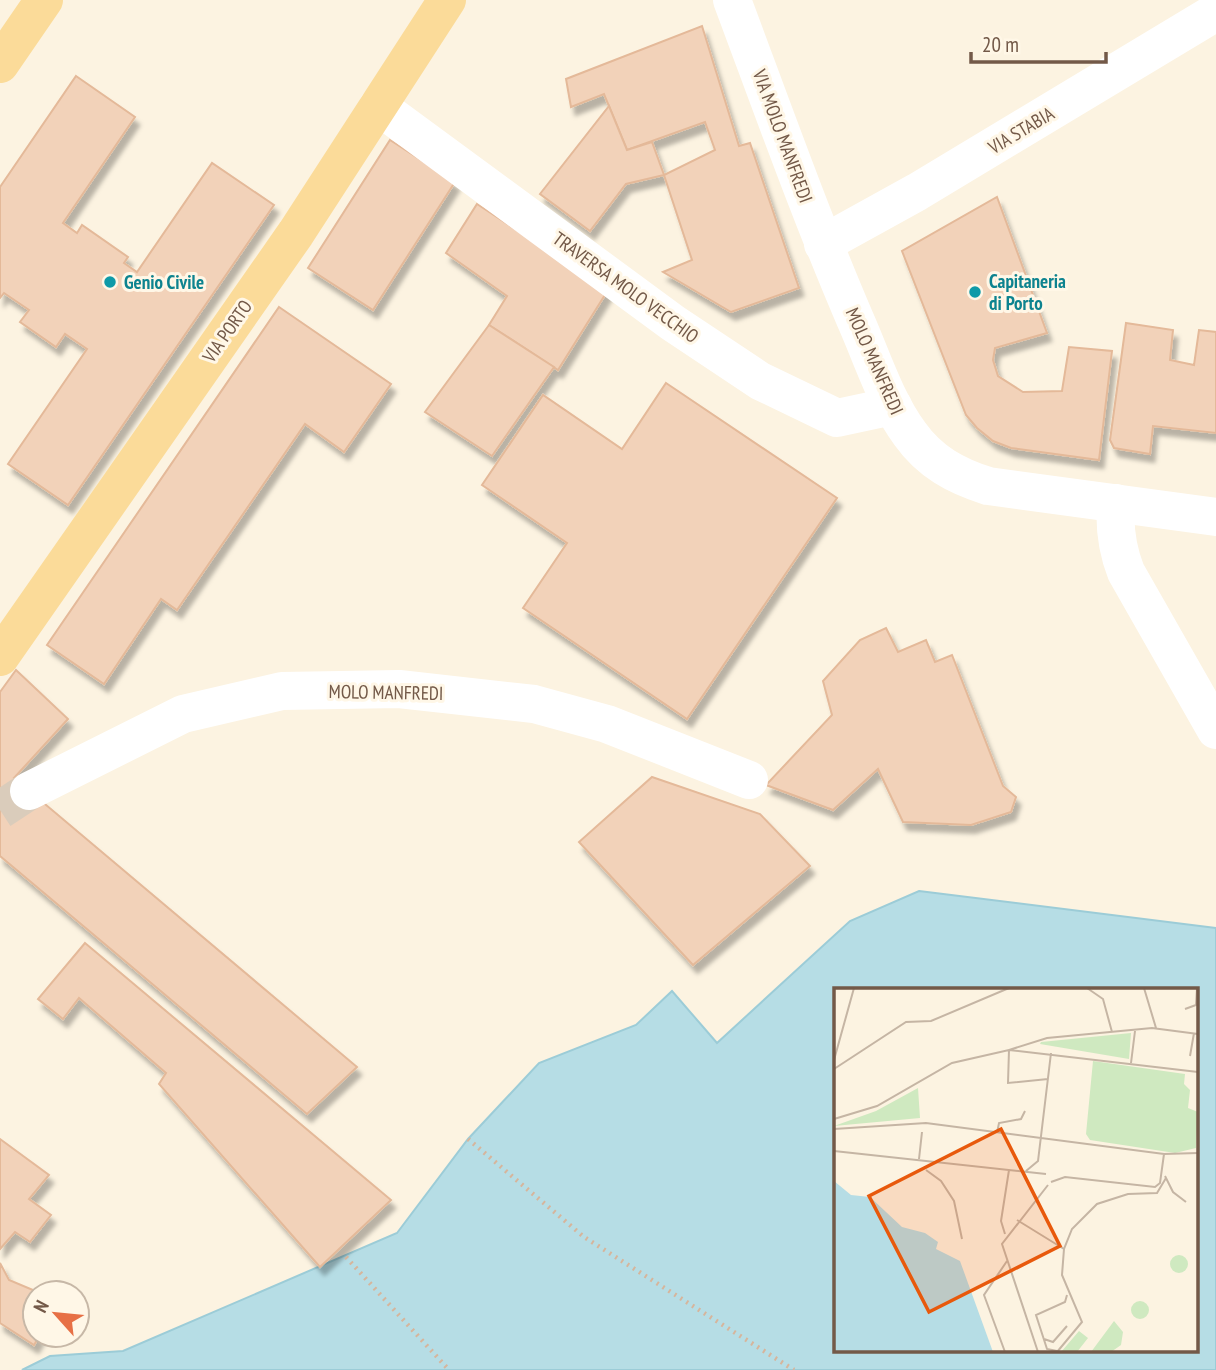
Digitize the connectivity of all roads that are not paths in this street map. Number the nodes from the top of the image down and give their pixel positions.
1 (44, 0) edge
2 (447, 0) edge
3 (734, 1) edge
4 (1216, 12) edge
5 (5, 47) edge
6 (378, 106) junction
7 (829, 258) junction
8 (893, 406) junction
9 (1116, 503) junction
10 (1216, 517) edge
11 (0, 657) edge
12 (1216, 730) edge
13 (749, 780) dead end
14 (29, 791) tunnel mouth

1 - 5 main road
2 - 6 main road, VIA PORTO
3 - 7 street, VIA MOLO MANFREDI
4 - 7 street, VIA STABIA
6 - 8 street, TRAVERSA MOLO VECCHIO
6 - 11 main road, VIA PORTO
7 - 8 street, MOLO MANFREDI
8 - 9 street, MOLO MANFREDI
9 - 10 street, MOLO MANFREDI
9 - 12 street
13 - 14 street, MOLO MANFREDI

